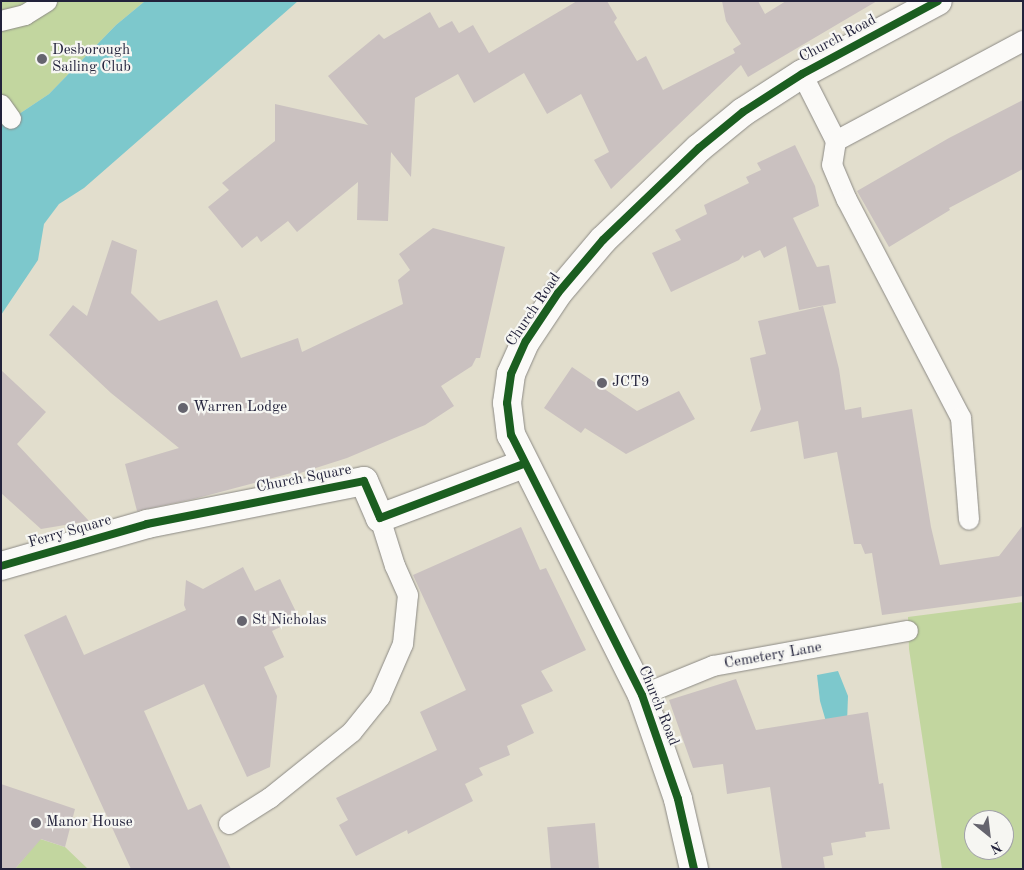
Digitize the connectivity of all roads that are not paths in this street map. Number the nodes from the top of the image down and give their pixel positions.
1 (47, 1) edge
2 (938, 1) edge
3 (1, 21) edge
4 (1023, 40) edge
5 (802, 74) junction
6 (836, 141) junction
7 (524, 464) junction
8 (380, 518) junction
9 (970, 520) dead end
10 (147, 524) joint
11 (1, 566) edge
12 (908, 631) dead end
13 (642, 695) junction
14 (229, 824) dead end
15 (694, 869) edge

1 - 3 lane
2 - 5 street, Church Road
4 - 6 lane
5 - 6 lane
5 - 7 street, Church Road
6 - 9 lane
7 - 8 street
7 - 13 street, Church Road
8 - 10 street, Church Square
8 - 14 lane
10 - 11 street, Ferry Square
12 - 13 lane, Cemetery Lane
13 - 15 street, Church Road

